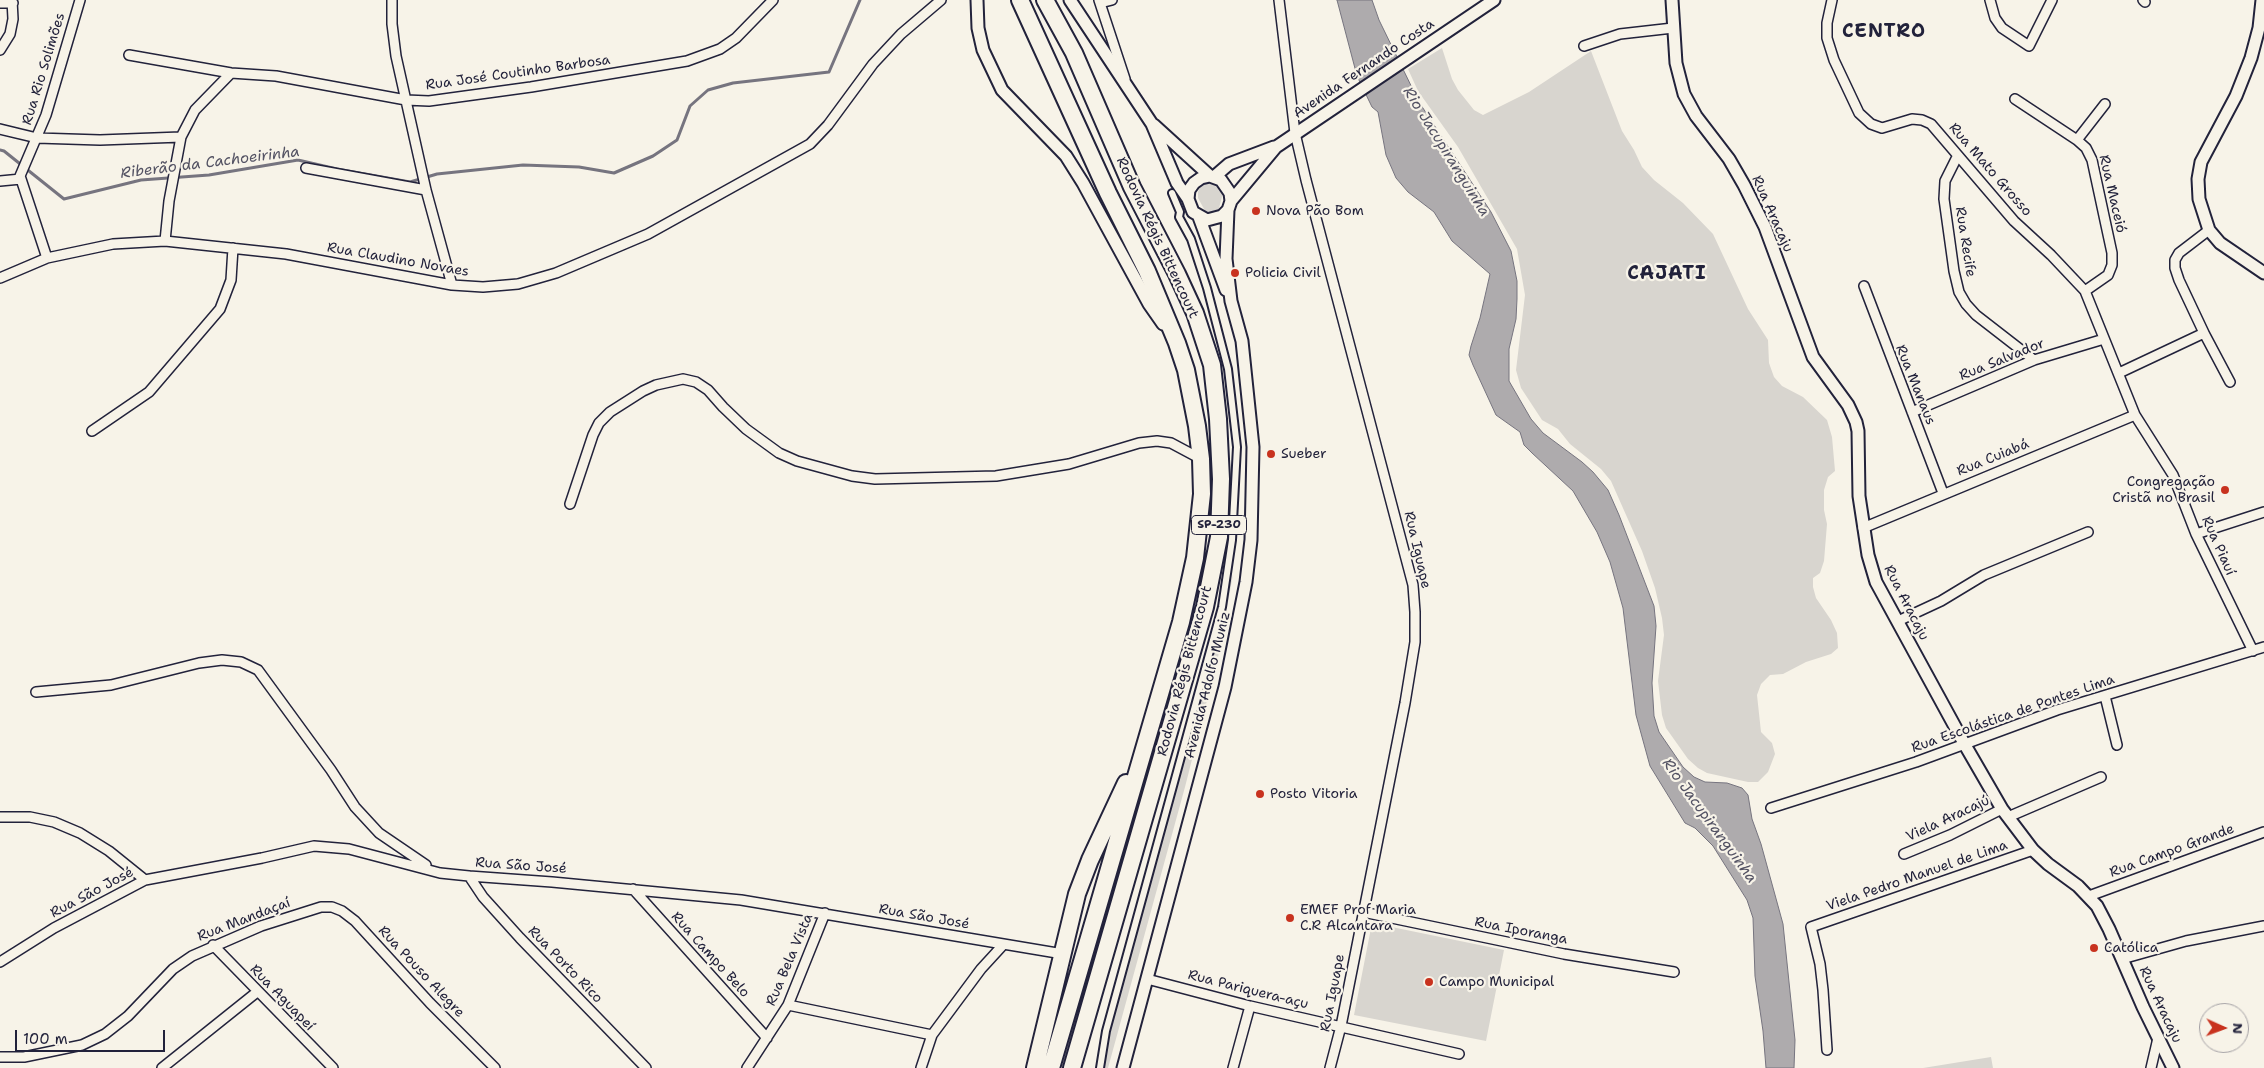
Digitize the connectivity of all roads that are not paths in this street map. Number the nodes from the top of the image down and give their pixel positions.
1 (80, 0) edge
2 (392, 0) edge
3 (773, 0) edge
4 (941, 0) edge
5 (977, 0) edge
6 (1020, 0) edge
7 (1046, 0) edge
8 (1070, 0) edge
9 (1112, 0) edge
10 (1279, 0) edge
11 (1494, 0) edge
12 (1672, 0) edge
13 (1832, 0) edge
14 (1990, 0) edge
15 (2052, 0) edge
16 (2262, 0) edge
17 (1100, 1) edge
18 (12, 2) edge
19 (0, 3) edge
20 (1673, 28) junction
21 (1584, 46) dead end
22 (0, 50) edge
23 (129, 55) dead end
24 (231, 73) junction
25 (1128, 86) junction
26 (2014, 99) dead end
27 (406, 100) junction
28 (2105, 104) dead end
29 (1152, 124) junction
30 (0, 129) edge
31 (1295, 133) junction
32 (181, 137) junction
33 (37, 138) junction
34 (2077, 140) junction
35 (1276, 146) junction
36 (1957, 157) junction
37 (306, 168) dead end
38 (21, 176) junction
39 (1212, 177) junction
40 (0, 181) edge
41 (426, 187) junction
42 (1172, 193) dead end
43 (1188, 199) junction
44 (1229, 205) junction
45 (1199, 217) junction
46 (2209, 230) junction
47 (165, 241) junction
48 (233, 248) junction
49 (47, 258) junction
50 (2264, 273) edge
51 (0, 278) edge
52 (452, 285) junction
53 (1864, 286) dead end
54 (2085, 291) junction
55 (1231, 301) junction
56 (2204, 333) junction
57 (2104, 339) junction
58 (1177, 343) junction
59 (2034, 360) junction
60 (2119, 373) junction
61 (2230, 382) dead end
62 (1912, 412) junction
63 (2135, 415) junction
64 (92, 431) dead end
65 (1201, 458) junction
66 (1942, 493) junction
67 (570, 504) dead end
68 (2264, 512) edge
69 (1863, 528) junction
70 (2088, 532) dead end
71 (2196, 534) junction
72 (1898, 621) junction
73 (2264, 647) edge
74 (2253, 650) junction
75 (36, 692) dead end
76 (2105, 696) junction
77 (1147, 738) junction
78 (1965, 745) junction
79 (2117, 745) dead end
80 (2101, 777) dead end
81 (1771, 808) dead end
82 (2005, 813) junction
83 (0, 817) edge
84 (2264, 832) edge
85 (2033, 850) junction
86 (1904, 854) dead end
87 (440, 872) junction
88 (469, 876) junction
89 (145, 880) junction
90 (633, 889) junction
91 (2089, 896) junction
92 (321, 907) joint
93 (1363, 912) junction
94 (825, 913) junction
95 (2264, 926) edge
96 (1003, 944) junction
97 (213, 945) junction
98 (1063, 954) junction
99 (2122, 959) junction
100 (0, 962) edge
101 (1674, 972) dead end
102 (1147, 979) junction
103 (257, 992) junction
104 (788, 1006) junction
105 (1250, 1006) junction
106 (1341, 1026) junction
107 (932, 1036) junction
108 (767, 1038) junction
109 (2158, 1038) junction
110 (1827, 1050) dead end
111 (1459, 1054) dead end
112 (0, 1057) edge
113 (162, 1068) edge
114 (333, 1068) edge
115 (495, 1068) edge
116 (646, 1068) edge
117 (747, 1068) edge
118 (921, 1068) edge
119 (1035, 1068) edge
120 (1051, 1068) edge
121 (1072, 1068) edge
122 (1100, 1068) edge
123 (1122, 1068) edge
124 (1233, 1068) edge
125 (1330, 1068) edge
126 (2151, 1068) edge
127 (2173, 1068) edge

1 - 33 street, Rua Rio Solimões
2 - 27 street
3 - 27 street, Rua José Coutinho Barbosa
4 - 52 street, Rua Claudino Novaes
5 - 58 street
6 - 58 highway, Rodovia Régis Bittencourt / SP-230
7 - 121 highway, Rodovia Régis Bittencourt / SP-230
8 - 25 street
9 - 17 street
10 - 31 street, Rua Iguape
11 - 31 street, Avenida Fernando Costa
12 - 20 street, Rua Aracaju
13 - 36 street, Rua Mato Grosso
14 - 15 street
16 - 46 street
17 - 25 street
18 - 19 street
18 - 22 street
20 - 21 street
20 - 69 street, Rua Aracaju
23 - 24 street, Rua José Coutinho Barbosa
24 - 27 street, Rua José Coutinho Barbosa
24 - 32 street
25 - 29 street
26 - 34 street, Rua Maceió
27 - 41 street
28 - 34 street
29 - 39 street
29 - 43 street
30 - 33 street
31 - 35 street, Avenida Fernando Costa
31 - 93 street, Rua Iguape
32 - 33 street
32 - 47 street
33 - 38 street, Rua Rio Solimões
34 - 54 street, Rua Maceió
35 - 39 street, Avenida Fernando Costa
35 - 44 street, Avenida Fernando Costa
36 - 54 street, Rua Mato Grosso
36 - 59 street, Rua Recife
37 - 41 street
38 - 40 street
38 - 49 street
39 - 43 street
39 - 44 street
41 - 52 street
42 - 122 street
43 - 45 street
44 - 45 street
44 - 55 street
45 - 55 street
46 - 50 street
46 - 56 street
47 - 48 street, Rua Claudino Novaes
47 - 49 street, Rua Claudino Novaes
48 - 52 street, Rua Claudino Novaes
48 - 64 street
49 - 51 street, Rua Claudino Novaes
53 - 62 street, Rua Manaus
54 - 57 street, Rua Mato Grosso
55 - 102 street, Avenida Adolfo Muniz
56 - 60 street
56 - 61 street
57 - 59 street, Rua Salvador
57 - 60 street, Rua Mato Grosso
58 - 65 highway, Rodovia Régis Bittencourt / SP-230
59 - 62 street, Rua Salvador
60 - 63 street, Rua Piauí
62 - 66 street, Rua Manaus
63 - 66 street, Rua Cuiabá
63 - 71 street, Rua Piauí
65 - 67 street
65 - 77 highway, Rodovia Régis Bittencourt / SP-230
66 - 69 street, Rua Cuiabá
68 - 71 street
69 - 72 street, Rua Aracaju
70 - 72 street
71 - 74 street, Rua Piauí
72 - 78 street, Rua Aracaju
73 - 74 street, Rua Escolástica de Pontes Lima
74 - 76 street, Rua Escolástica de Pontes Lima
75 - 87 street
76 - 78 street, Rua Escolástica de Pontes Lima
76 - 79 street
77 - 98 highway
77 - 120 highway, Rodovia Régis Bittencourt / SP-230
78 - 81 street, Rua Escolástica de Pontes Lima
78 - 82 street, Rua Aracaju
80 - 82 street, Viela Aracajú
82 - 85 street, Rua Aracaju
82 - 86 street, Viela Aracajú
83 - 89 street
84 - 91 street, Rua Campo Grande
85 - 91 street, Rua Aracaju
85 - 110 street, Viela Pedro Manuel de Lima
87 - 88 street, Rua São José
87 - 89 street, Rua São José
88 - 90 street, Rua São José
88 - 116 street, Rua Porto Rico
89 - 100 street, Rua São José
90 - 94 street, Rua São José
90 - 108 street, Rua Campo Belo
91 - 99 street, Rua Aracaju
92 - 97 street, Rua Mandaçaí
92 - 115 street, Rua Pouso Alegre
93 - 101 street, Rua Iporanga
93 - 106 street, Rua Iguape
94 - 96 street, Rua São José
94 - 104 street, Rua Bela Vista
95 - 99 street
96 - 98 street, Rua São José
96 - 107 street
97 - 103 street, Rua Aguapeí
97 - 112 street, Rua Mandaçaí
98 - 119 highway
99 - 109 street, Rua Aracaju
102 - 105 street, Rua Pariquera-açu
102 - 123 street, Avenida Adolfo Muniz
103 - 113 street
103 - 114 street, Rua Aguapeí
104 - 107 street
104 - 108 street, Rua Bela Vista
105 - 106 street, Rua Pariquera-açu
105 - 124 street
106 - 111 street, Rua Pariquera-açu
106 - 125 street, Rua Iguape
107 - 118 street
108 - 117 street, Rua Bela Vista
109 - 126 street
109 - 127 street, Rua Aracaju

